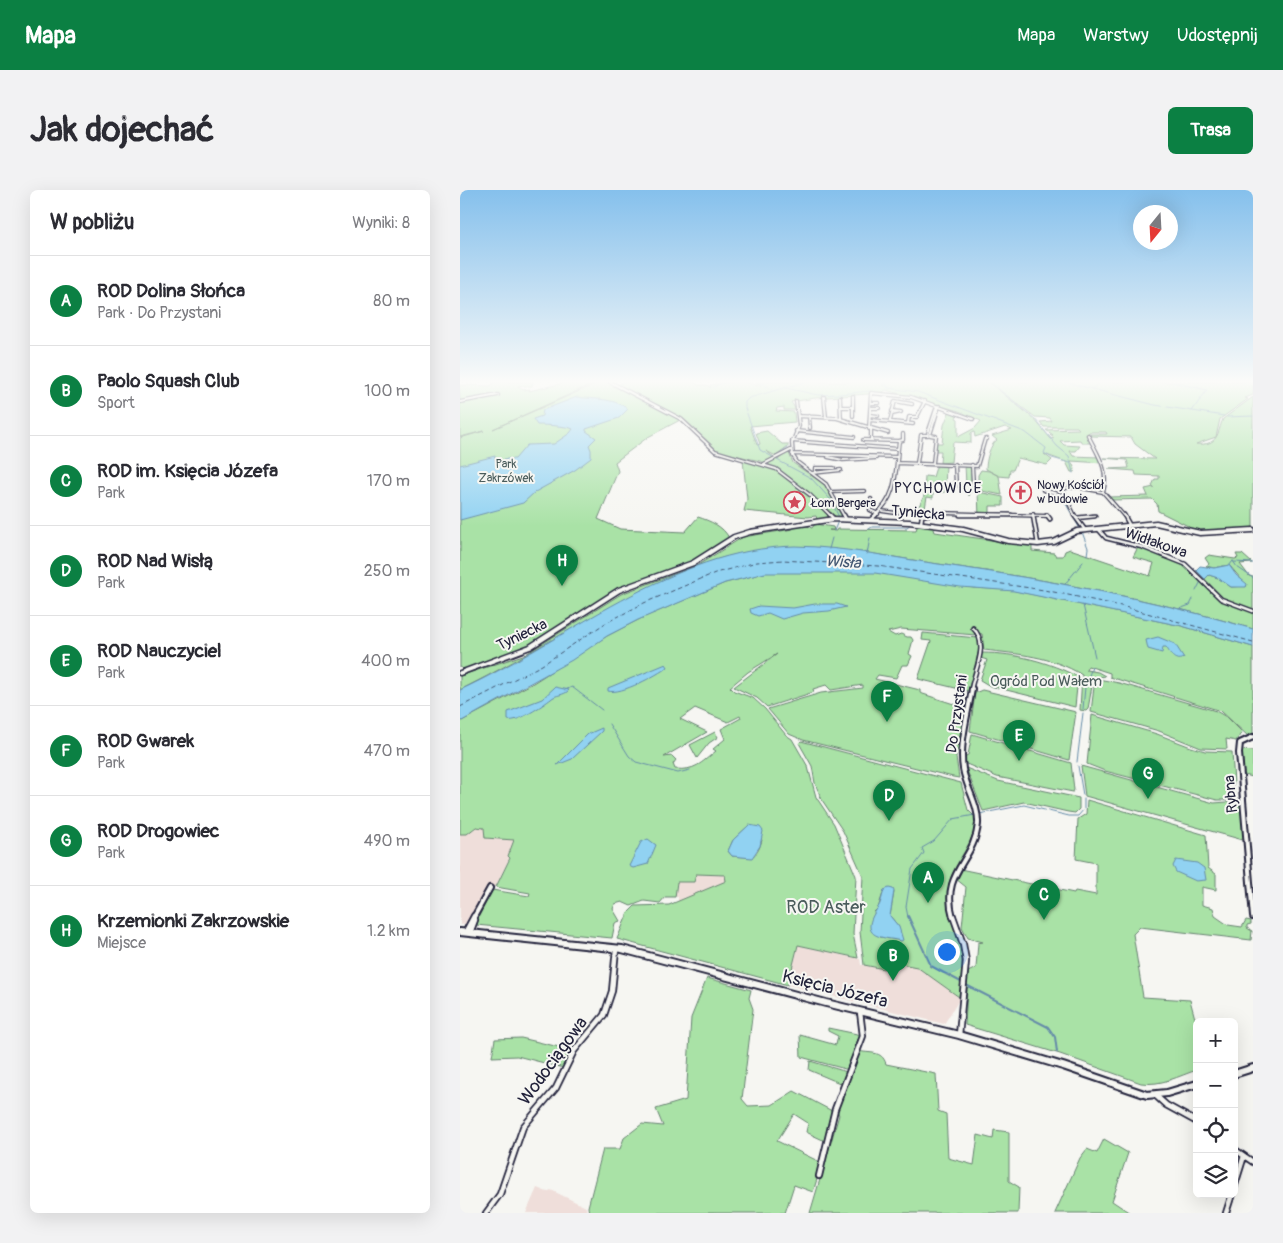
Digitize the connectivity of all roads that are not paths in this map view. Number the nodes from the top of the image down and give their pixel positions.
1 (870, 429) edge
2 (693, 430) edge
3 (873, 430) edge
4 (930, 430) edge
5 (796, 431) joint
6 (888, 433) dead end
7 (903, 434) dead end
8 (929, 434) junction
9 (1088, 435) dead end
10 (854, 437) dead end
11 (870, 439) junction
12 (987, 439) dead end
13 (863, 440) dead end
14 (792, 441) junction
15 (899, 441) junction
16 (898, 449) junction
17 (791, 450) junction
18 (793, 455) junction
19 (896, 457) junction
20 (876, 458) dead end
21 (897, 463) junction
22 (917, 463) junction
23 (933, 463) junction
24 (764, 464) junction
25 (955, 464) junction
26 (972, 465) junction
27 (834, 468) dead end
28 (841, 470) dead end
29 (813, 472) junction
30 (973, 483) dead end
31 (956, 486) dead end
32 (1043, 490) dead end
33 (864, 491) dead end
34 (832, 492) junction
35 (1102, 492) junction
36 (1064, 495) junction
37 (871, 498) dead end
38 (912, 510) dead end
39 (881, 511) junction
40 (878, 514) junction
41 (1033, 514) junction
42 (1095, 516) dead end
43 (1076, 518) junction
44 (834, 519) junction
45 (846, 519) junction
46 (1050, 519) dead end
47 (870, 520) junction
48 (921, 523) junction
49 (1130, 526) junction
50 (1085, 530) junction
51 (1099, 530) junction
52 (1253, 530) edge
53 (1038, 544) junction
54 (1253, 612) edge
55 (973, 628) dead end
56 (460, 673) edge
57 (1253, 736) edge
58 (490, 888) dead end
59 (1253, 918) edge
60 (465, 933) edge
61 (616, 948) junction
62 (860, 1011) junction
63 (959, 1035) junction
64 (1253, 1068) edge
65 (1238, 1073) edge
66 (1193, 1085) edge
67 (1155, 1095) junction
68 (1193, 1120) edge
69 (1238, 1152) edge
70 (1244, 1156) junction
71 (1253, 1162) edge
72 (1238, 1175) edge
73 (819, 1176) dead end
74 (1231, 1198) edge
75 (486, 1213) edge
76 (1226, 1213) edge

1 - 11 street
2 - 24 street
3 - 6 street
4 - 8 street
5 - 10 street
5 - 14 street
7 - 15 street
8 - 22 street
8 - 23 street
9 - 35 street
11 - 13 street
11 - 15 street
12 - 26 street
14 - 16 street
14 - 17 street
15 - 16 street
16 - 19 street
17 - 18 street
17 - 24 street
18 - 19 street
18 - 20 street
18 - 29 street
19 - 21 street
21 - 22 street
21 - 39 street
22 - 23 street
23 - 25 street
24 - 44 street
25 - 26 street
25 - 31 street
26 - 30 street
27 - 29 street
28 - 29 street
29 - 34 street
32 - 36 street
33 - 34 street
34 - 45 street
35 - 36 street
35 - 49 street
36 - 43 street
37 - 40 street
38 - 39 street
39 - 40 street
40 - 47 street
41 - 46 street
41 - 48 street
41 - 53 street
42 - 43 street
43 - 50 street
44 - 45 street, Tyniecka
44 - 56 street, Tyniecka
45 - 47 street, Tyniecka
47 - 48 street, Tyniecka
48 - 53 street, Tyniecka
49 - 51 street, Tyniecka
49 - 52 street, Tyniecka
50 - 51 street, Tyniecka
50 - 53 street, Tyniecka
51 - 54 street, Widłakowa
55 - 63 street, Do Przystani
57 - 59 street, Rybna
58 - 60 street
60 - 61 street, Księcia Józefa
61 - 62 street, Księcia Józefa
61 - 75 street, Wodociągowa
62 - 63 street, Księcia Józefa
62 - 73 street
63 - 67 street, Księcia Józefa
64 - 65 street
66 - 67 street, Księcia Józefa
67 - 68 street
69 - 70 street
70 - 71 street
70 - 72 street
74 - 76 street

